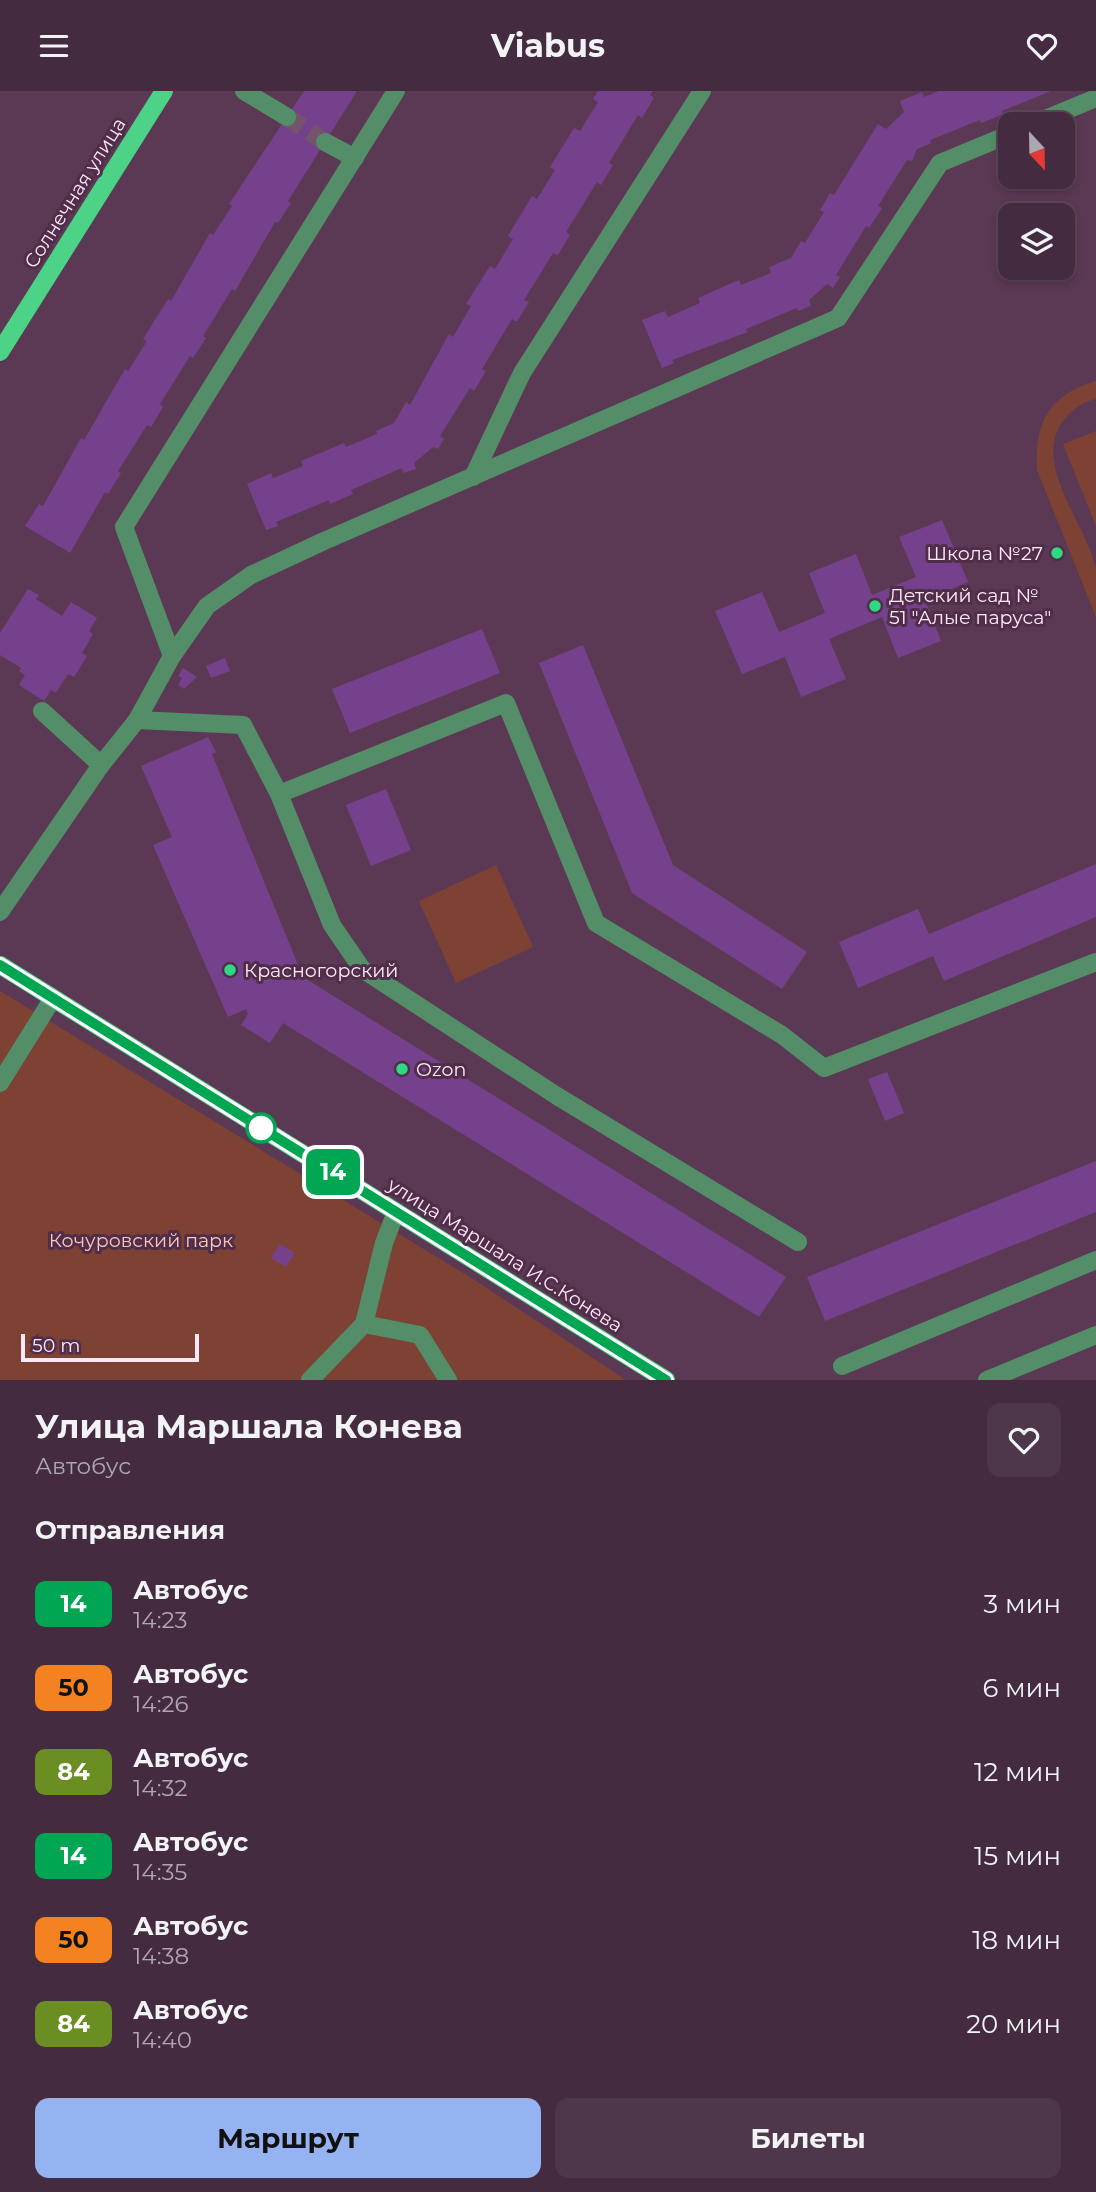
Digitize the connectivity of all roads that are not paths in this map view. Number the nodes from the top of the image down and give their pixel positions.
1 (164, 91) edge
2 (244, 91) edge
3 (396, 91) edge
4 (702, 91) edge
5 (1096, 98) edge
6 (1062, 112) edge
7 (287, 117) tunnel mouth
8 (998, 139) edge
9 (325, 142) tunnel mouth
10 (355, 158) junction
11 (0, 352) edge
12 (474, 477) junction
13 (172, 656) junction
14 (42, 711) dead end
15 (137, 720) junction
16 (101, 765) junction
17 (279, 794) junction
18 (0, 912) edge
19 (1096, 962) edge
20 (0, 965) edge
21 (53, 998) junction
22 (0, 1083) edge
23 (396, 1212) junction
24 (798, 1242) dead end
25 (1096, 1260) edge
26 (364, 1324) junction
27 (1096, 1335) edge
28 (842, 1366) dead end
29 (310, 1380) edge
30 (448, 1380) edge
31 (666, 1380) edge
32 (987, 1380) edge

1 - 11 main road, Солнечная улица
2 - 7 street
3 - 10 street
4 - 12 street
5 - 6 street
8 - 12 street
9 - 10 street
10 - 13 street
12 - 13 street
13 - 15 street
14 - 16 street
15 - 16 street
15 - 17 street
16 - 18 street
17 - 19 street
17 - 24 street
20 - 21 main road, улица Маршала И.С.Конева
21 - 22 street
21 - 23 main road, улица Маршала И.С.Конева
23 - 26 street
23 - 31 main road, улица Маршала И.С.Конева
25 - 28 street
26 - 29 street
26 - 30 street
27 - 32 street

